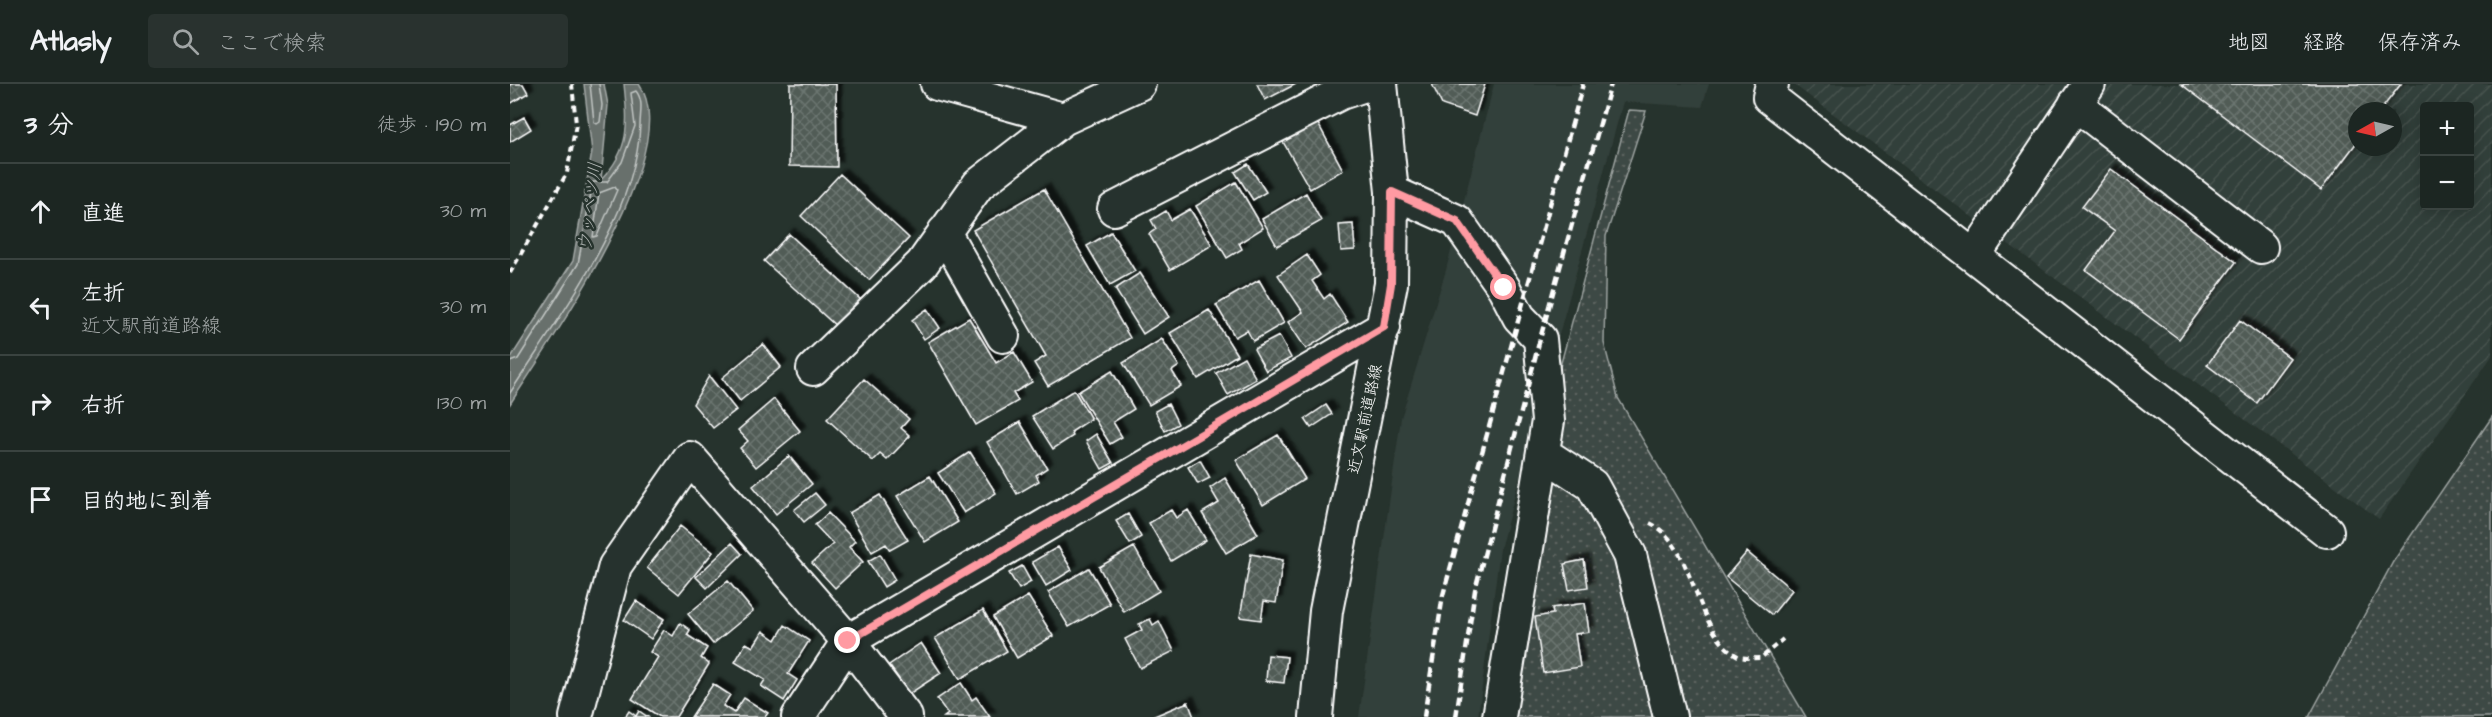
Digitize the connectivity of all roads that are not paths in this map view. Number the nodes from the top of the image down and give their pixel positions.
1 (936, 84) edge
2 (1139, 84) edge
3 (1368, 84) edge
4 (1381, 84) edge
5 (1772, 84) edge
6 (2082, 94) edge
7 (1064, 119) junction
8 (1392, 192) junction
9 (1114, 209) dead end
10 (944, 232) junction
11 (2261, 247) dead end
12 (1974, 256) junction
13 (1384, 327) junction
14 (1004, 336) dead end
15 (813, 369) dead end
16 (1543, 453) junction
17 (2327, 531) dead end
18 (848, 641) junction
19 (576, 717) edge
20 (798, 717) edge
21 (906, 717) edge
22 (1316, 717) edge
23 (1499, 717) edge
24 (1670, 717) edge

1 - 7 street
2 - 7 street
3 - 9 street
4 - 8 street, 近文駅前道路線
5 - 12 street
6 - 11 street
6 - 12 street
7 - 10 street
8 - 13 street, 近文駅前道路線
8 - 16 street
10 - 14 street
10 - 15 street
12 - 17 street
13 - 18 street
13 - 22 street, 近文駅前道路線
16 - 23 street
16 - 24 street
18 - 19 street
18 - 20 street
18 - 21 street

